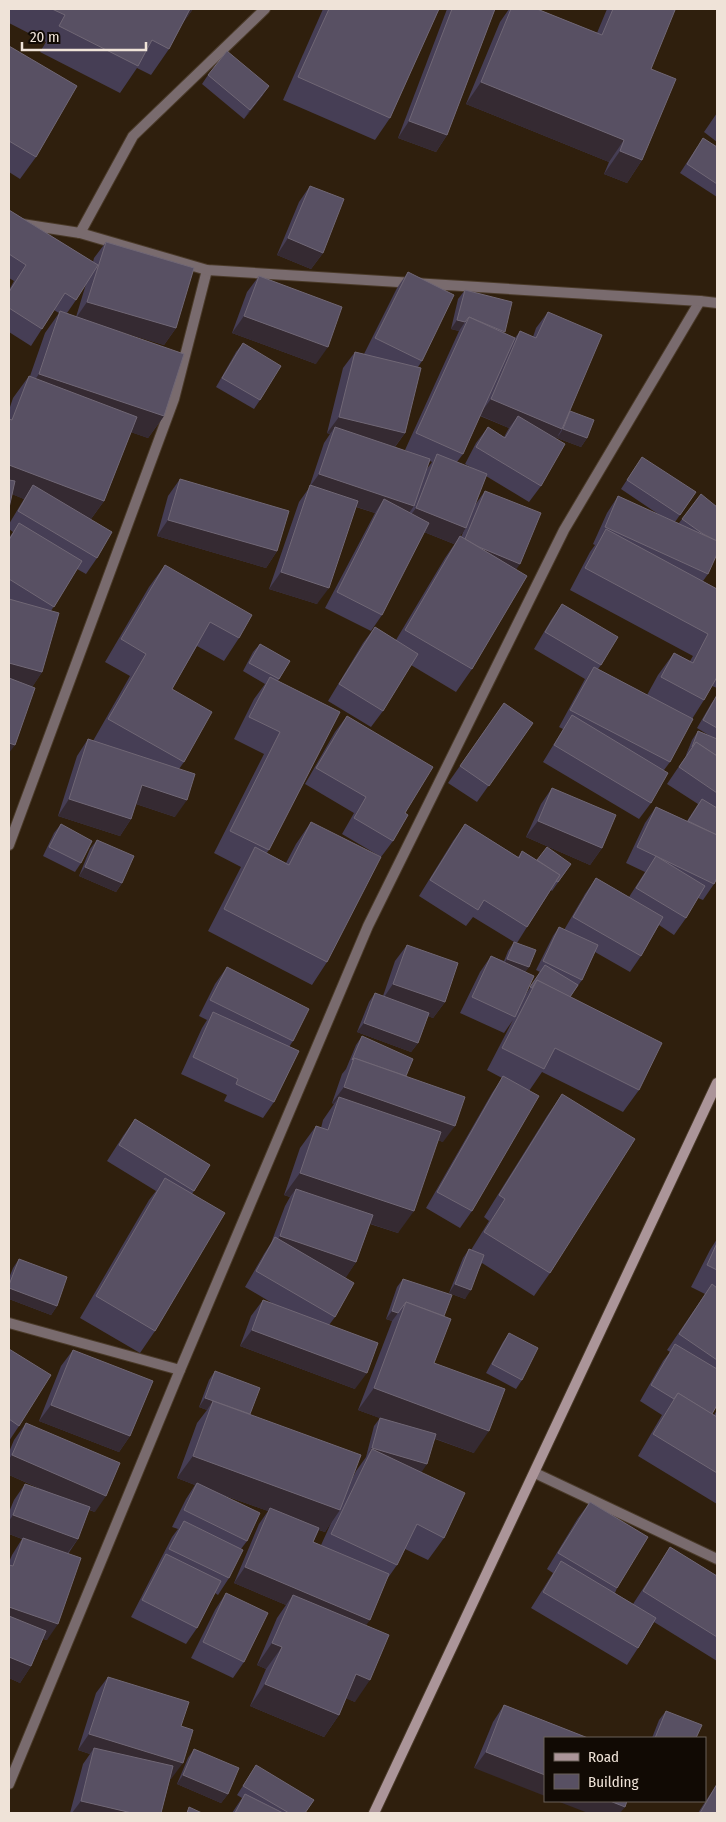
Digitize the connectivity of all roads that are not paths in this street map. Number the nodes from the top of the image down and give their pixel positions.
1 (265, 9) edge
2 (9, 222) edge
3 (80, 233) junction
4 (208, 270) junction
5 (700, 301) junction
6 (717, 304) edge
7 (9, 845) edge
8 (717, 1083) edge
9 (9, 1323) edge
10 (180, 1370) junction
11 (535, 1472) junction
12 (717, 1559) edge
13 (9, 1784) edge
14 (374, 1813) edge

1 - 3 street
2 - 3 street
3 - 4 street
4 - 5 street
4 - 7 street
5 - 6 street
5 - 10 street
8 - 11 main road
9 - 10 street
10 - 13 street
11 - 12 street
11 - 14 main road

